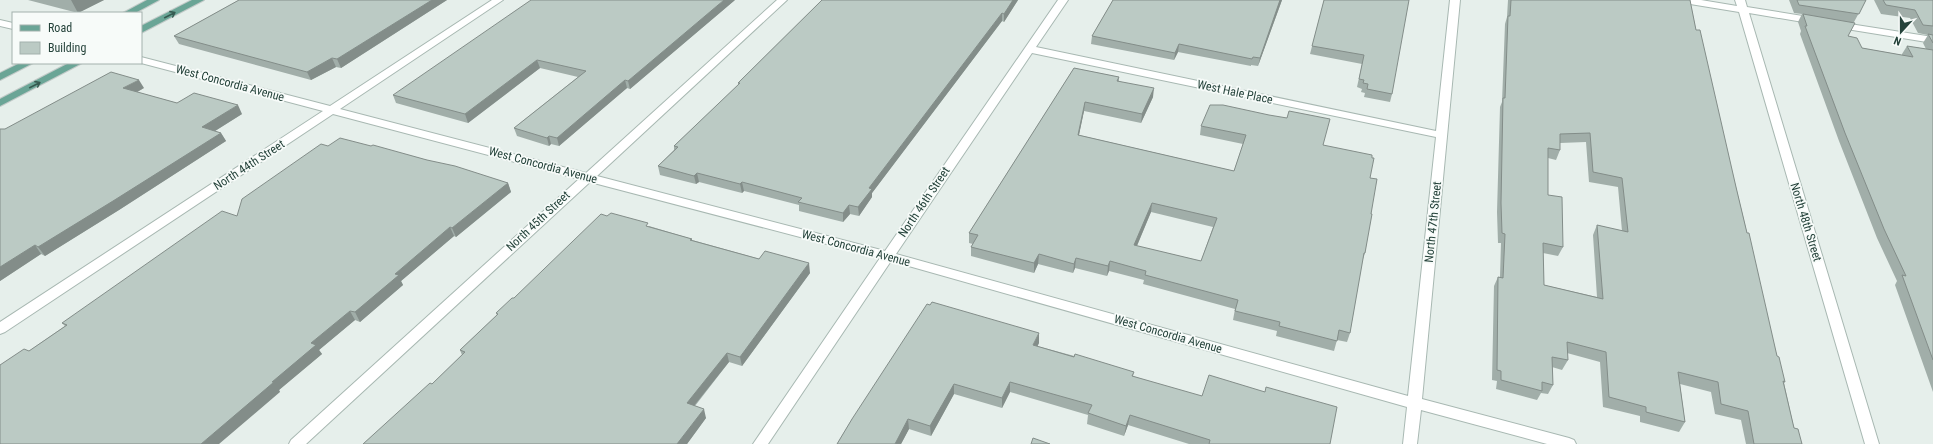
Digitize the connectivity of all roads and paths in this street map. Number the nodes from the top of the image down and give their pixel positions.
1 (154, 0) edge
2 (199, 0) edge
3 (498, 0) edge
4 (782, 0) edge
5 (1062, 0) edge
6 (1456, 0) edge
7 (1684, 0) edge
8 (1741, 5) edge
9 (130, 12) edge
10 (0, 22) edge
11 (12, 26) edge
12 (142, 29) edge
13 (1933, 40) edge
14 (1029, 50) junction
15 (142, 60) edge
16 (26, 64) edge
17 (75, 64) edge
18 (0, 77) edge
19 (0, 103) edge
20 (333, 110) junction
21 (1442, 135) junction
22 (587, 176) junction
23 (888, 256) junction
24 (0, 329) edge
25 (1414, 403) junction
26 (296, 444) edge
27 (760, 444) edge
28 (1410, 444) edge
29 (1569, 444) edge
30 (1872, 444) edge

1 - 9 main road
12 -> 2 main road
3 - 20 street, North 44th Street
4 - 22 street, North 45th Street
5 - 14 street, North 46th Street
6 - 21 street, North 47th Street
7 - 8 street
8 - 13 street
8 - 30 street, North 48th Street
10 - 11 street
14 - 21 street, West Hale Place
14 - 23 street, North 46th Street
15 - 20 street, West Concordia Avenue
16 - 18 main road
19 -> 17 main road
20 - 22 street, West Concordia Avenue
20 - 24 street, North 44th Street
21 - 25 street, North 47th Street
22 - 23 street, West Concordia Avenue
22 - 26 street, North 45th Street
23 - 25 street, West Concordia Avenue
23 - 27 street, North 46th Street
25 - 28 street, North 47th Street
25 - 29 street, West Concordia Avenue

